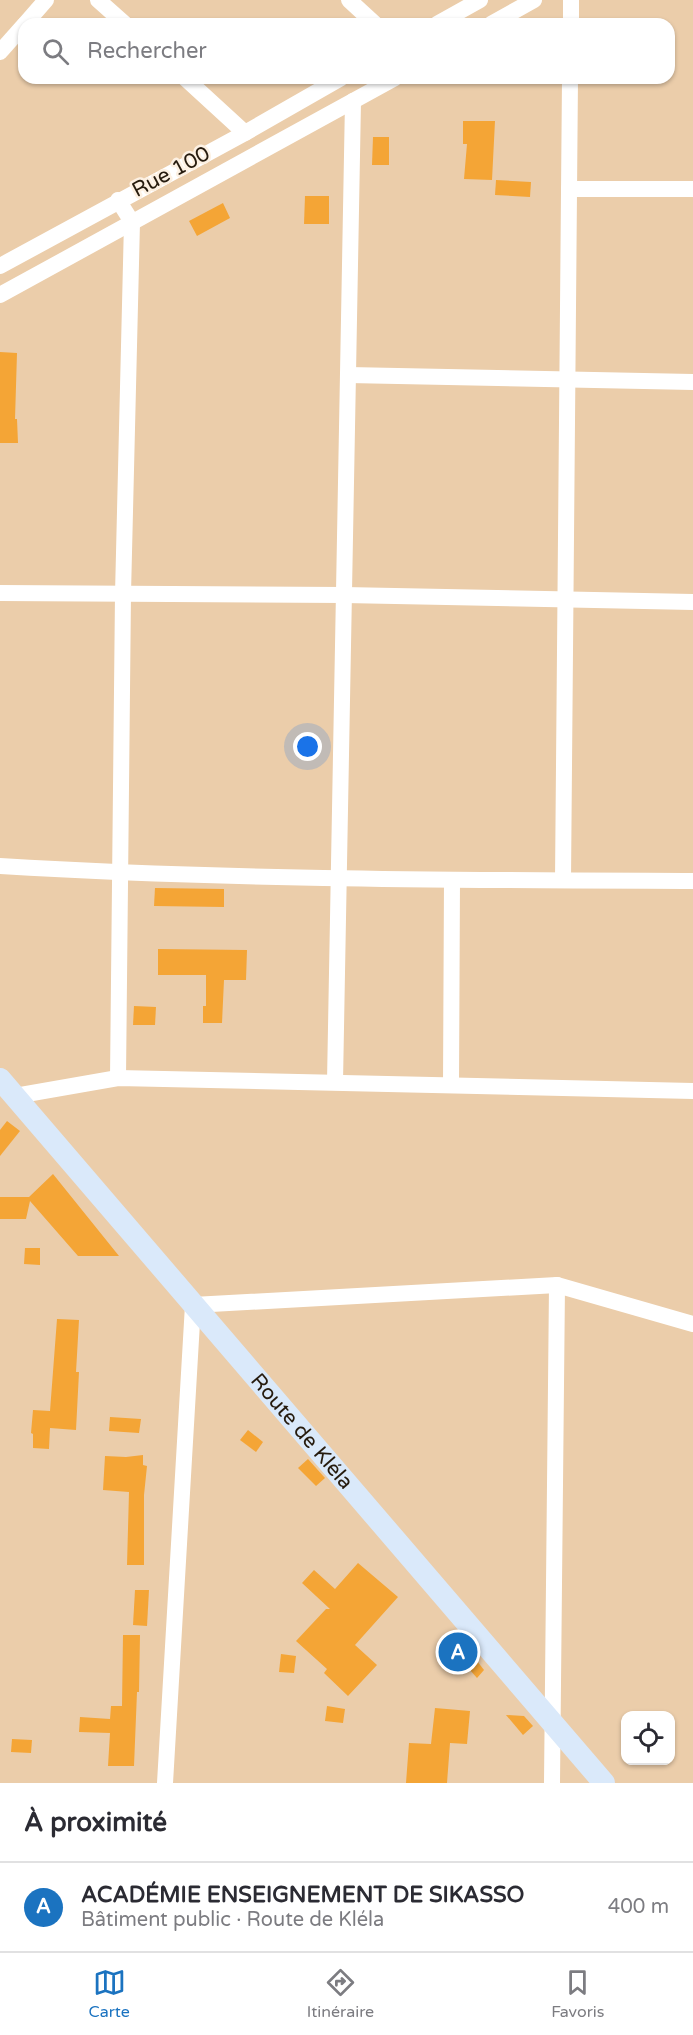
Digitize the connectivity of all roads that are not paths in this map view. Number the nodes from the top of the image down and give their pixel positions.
1 (46, 0) edge
2 (98, 0) edge
3 (349, 0) edge
4 (480, 0) edge
5 (534, 0) edge
6 (571, 0) edge
7 (30, 18) edge
8 (118, 18) edge
9 (368, 18) edge
10 (448, 18) edge
11 (502, 18) edge
12 (571, 18) edge
13 (18, 31) edge
14 (0, 52) edge
15 (192, 84) edge
16 (331, 84) edge
17 (383, 84) edge
18 (570, 84) edge
19 (353, 101) junction
20 (245, 133) junction
21 (569, 189) junction
22 (693, 189) edge
23 (118, 200) junction
24 (132, 222) junction
25 (0, 266) edge
26 (0, 294) edge
27 (348, 375) junction
28 (568, 378) junction
29 (693, 382) edge
30 (0, 593) edge
31 (123, 594) junction
32 (344, 595) junction
33 (565, 600) junction
34 (693, 602) edge
35 (0, 866) edge
36 (120, 873) junction
37 (338, 879) junction
38 (452, 880) junction
39 (563, 880) junction
40 (693, 881) edge
41 (0, 1078) edge
42 (118, 1078) junction
43 (335, 1082) junction
44 (451, 1085) junction
45 (693, 1091) edge
46 (15, 1096) junction
47 (557, 1285) junction
48 (193, 1305) junction
49 (693, 1324) edge
50 (554, 1726) junction
51 (165, 1783) edge
52 (552, 1783) edge
53 (604, 1783) edge

1 - 7 street
2 - 8 street
3 - 9 street
4 - 10 street
5 - 11 street
6 - 12 street
13 - 14 street
15 - 20 street
16 - 20 street, Rue 100
17 - 19 street
18 - 21 street
19 - 24 street
19 - 27 street
20 - 23 street, Rue 100
21 - 22 street
21 - 28 street
23 - 24 street
23 - 25 street, Rue 100
24 - 26 street
24 - 31 street
27 - 28 street
27 - 32 street
28 - 29 street
28 - 33 street
30 - 31 street
31 - 32 street
31 - 36 street
32 - 33 street
32 - 37 street
33 - 34 street
33 - 39 street
35 - 36 street
36 - 37 street
36 - 42 street
37 - 38 street
37 - 43 street
38 - 39 street
38 - 44 street
39 - 40 street
41 - 46 main road, Route de Kléla
42 - 43 street
42 - 46 street
43 - 44 street
44 - 45 street
46 - 48 main road, Route de Kléla
47 - 48 street
47 - 49 street
47 - 50 street
48 - 50 main road, Route de Kléla
48 - 51 street
50 - 52 street
50 - 53 main road, Route de Kléla

